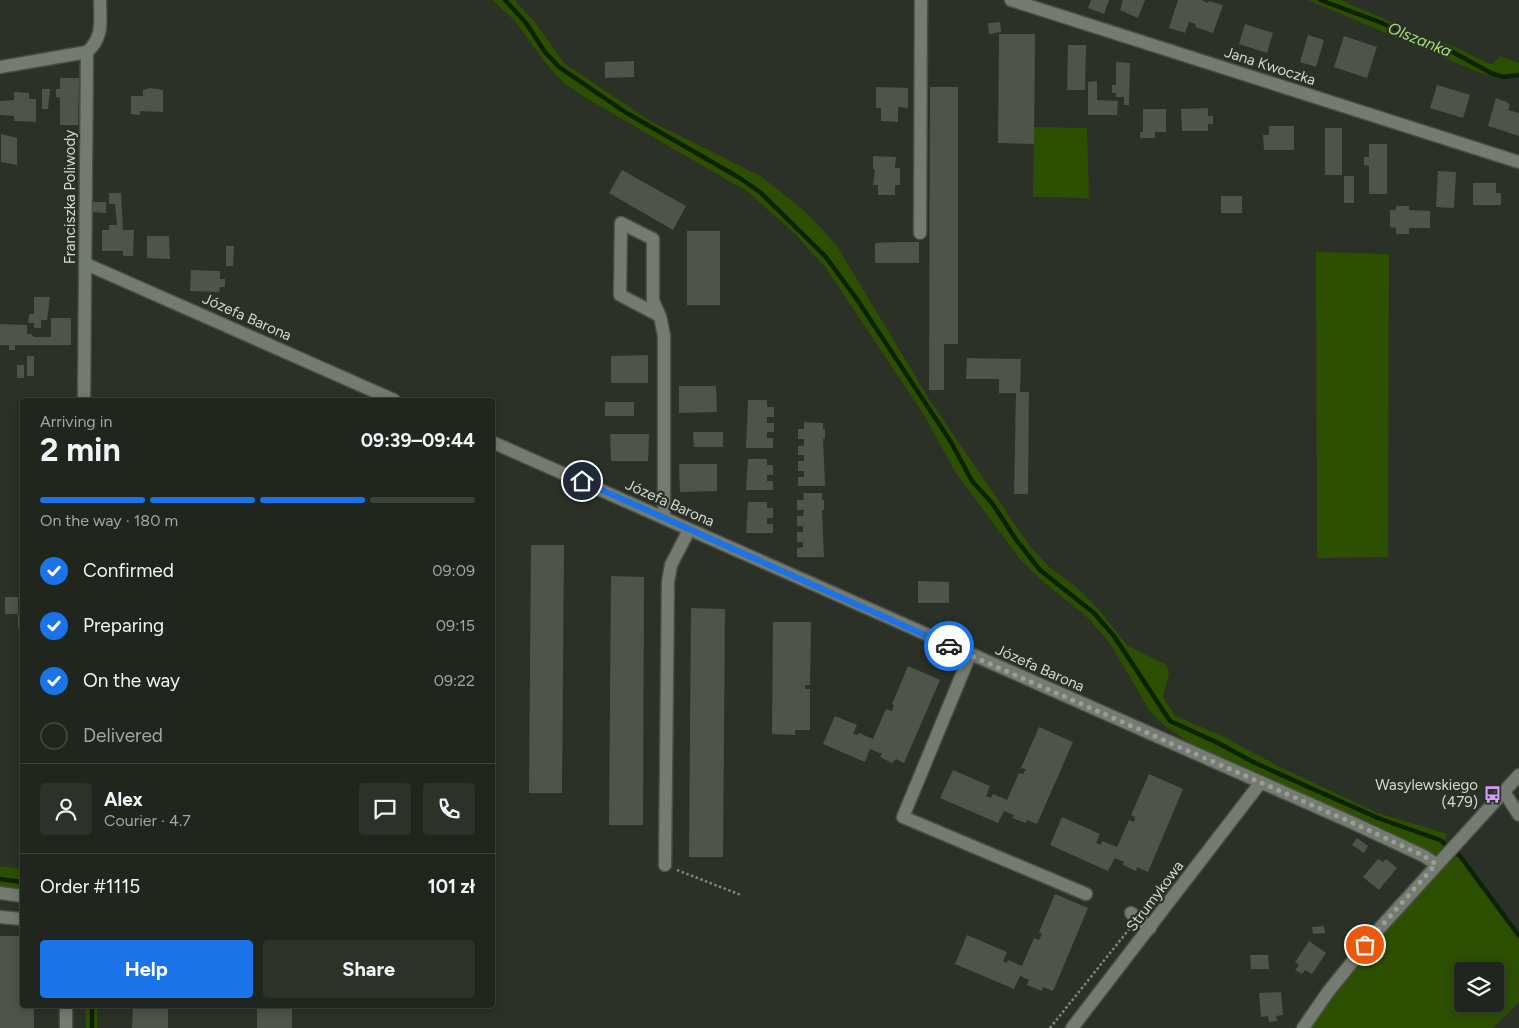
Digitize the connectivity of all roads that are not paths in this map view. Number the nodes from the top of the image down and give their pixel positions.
1 (100, 0) edge
2 (921, 0) edge
3 (1011, 0) edge
4 (87, 52) junction
5 (0, 67) edge
6 (1519, 162) edge
7 (920, 233) dead end
8 (86, 264) junction
9 (660, 316) junction
10 (84, 398) edge
11 (389, 398) edge
12 (495, 443) edge
13 (664, 518) junction
14 (690, 530) junction
15 (970, 655) junction
16 (1519, 775) edge
17 (1261, 782) junction
18 (1504, 792) junction
19 (1519, 815) edge
20 (1436, 864) junction
21 (665, 866) road end
22 (0, 893) edge
23 (1086, 894) dead end
24 (20, 896) edge
25 (1131, 913) dead end
26 (0, 917) edge
27 (20, 919) edge
28 (1150, 928) junction
29 (66, 1008) edge
30 (66, 1028) edge
31 (1072, 1028) edge
32 (1304, 1028) edge

1 - 4 street
2 - 7 street
3 - 6 street, Jana Kwoczka
4 - 5 street
4 - 8 street, Franciszka Poliwody
8 - 10 street, Franciszka Poliwody
8 - 11 street, Józefa Barona
9 - 9 street
9 - 13 street
12 - 13 street, Józefa Barona
13 - 14 street, Józefa Barona
14 - 15 street, Józefa Barona
14 - 21 street
15 - 17 street, Józefa Barona
15 - 23 street
16 - 18 street
17 - 20 street, Józefa Barona
17 - 28 street, Strumykowa
18 - 19 street
18 - 20 street
20 - 32 street
22 - 24 street
25 - 28 street
26 - 27 street
28 - 31 street, Strumykowa
29 - 30 street

